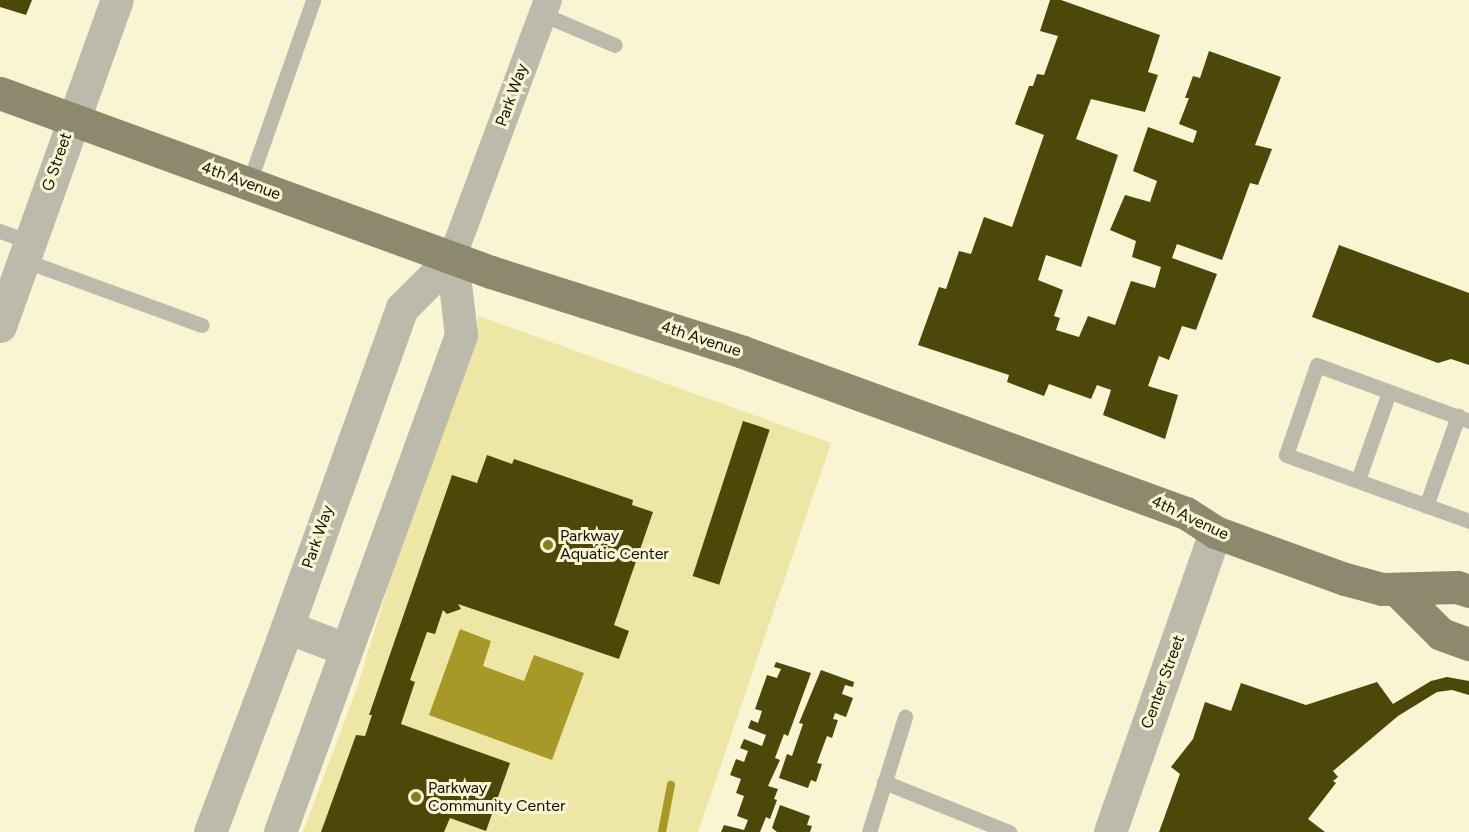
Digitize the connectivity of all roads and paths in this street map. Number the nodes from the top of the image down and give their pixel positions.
1 (117, 0) edge
2 (313, 0) edge
3 (545, 7) edge
4 (615, 45) dead end
5 (0, 93) edge
6 (72, 119) junction
7 (249, 183) junction
8 (18, 245) edge
9 (452, 258) junction
10 (202, 325) dead end
11 (0, 326) edge
12 (1389, 392) junction
13 (1464, 418) edge
14 (1358, 480) junction
15 (1426, 506) junction
16 (1469, 521) edge
17 (1215, 532) junction
18 (1397, 590) junction
19 (1469, 591) edge
20 (287, 627) junction
21 (1469, 644) edge
22 (345, 649) junction
23 (905, 717) dead end
24 (884, 782) junction
25 (210, 832) edge
26 (280, 832) edge
27 (869, 832) edge
28 (1009, 832) edge
29 (1110, 832) edge

1 - 6 street, G Street
2 - 7 lane
3 - 4 lane
3 - 9 street, Park Way
5 - 6 main road, 4th Avenue
6 - 7 main road, 4th Avenue
6 - 8 street, G Street
7 - 9 main road, 4th Avenue
8 - 10 lane
8 - 11 street, G Street
9 - 17 main road, 4th Avenue
9 - 20 street, Park Way
9 - 22 street, Park Way
12 - 13 lane
12 - 14 lane
12 - 14 lane
13 - 15 lane
14 - 15 lane
15 - 16 lane
17 - 18 main road, 4th Avenue
17 - 29 street, Center Street
18 - 19 main road, 4th Avenue
18 - 21 main road
20 - 22 street
20 - 25 street, Park Way
22 - 26 street, Park Way
23 - 24 lane
24 - 27 lane
24 - 28 lane

